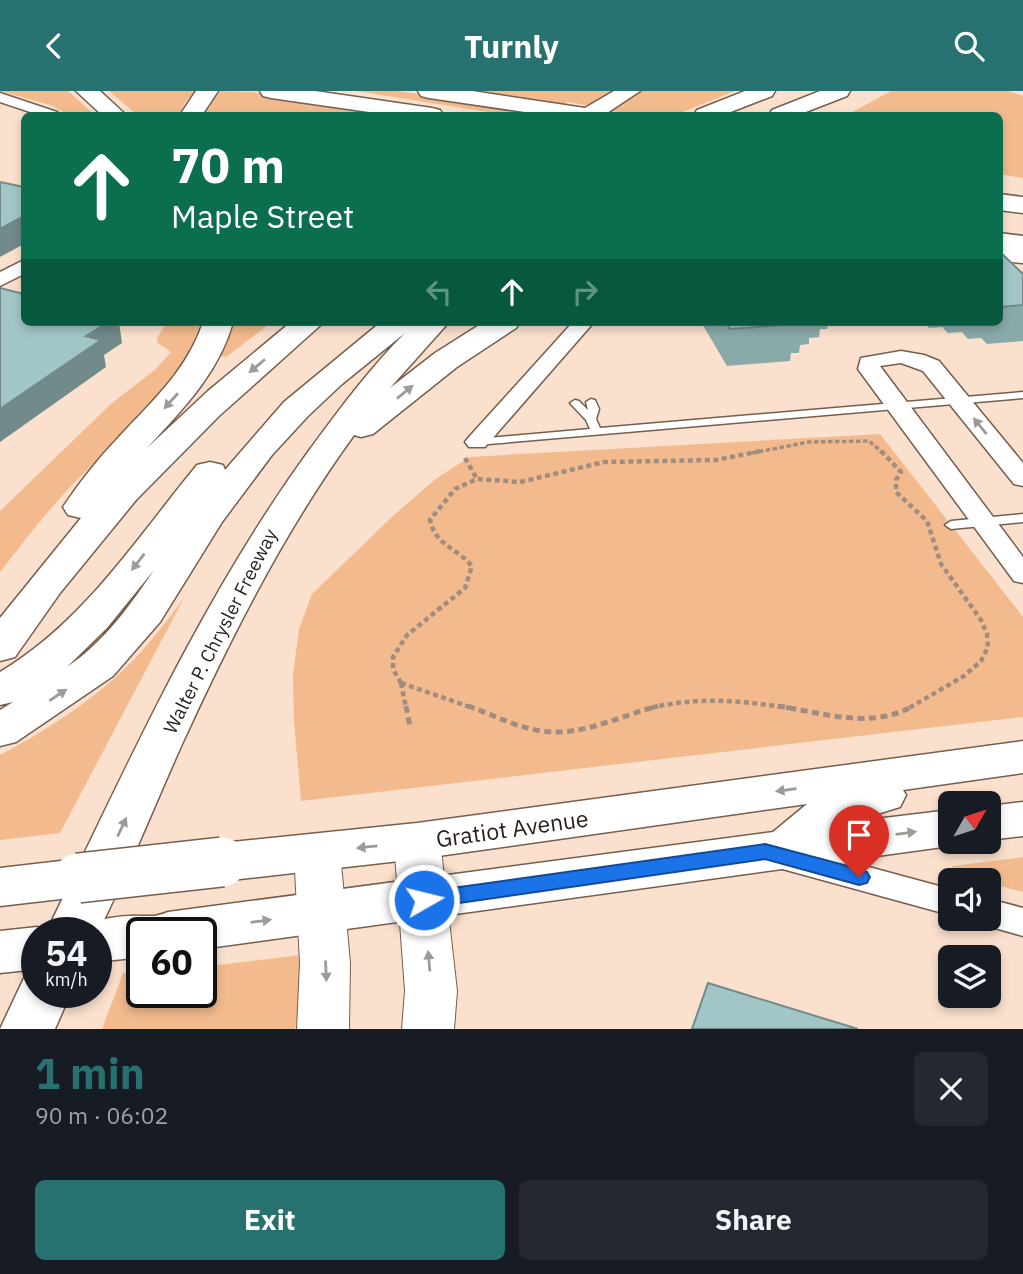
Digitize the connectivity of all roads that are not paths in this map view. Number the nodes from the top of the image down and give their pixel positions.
1 (87, 91) edge
2 (207, 91) edge
3 (271, 91) edge
4 (327, 91) edge
5 (429, 91) edge
6 (629, 91) edge
7 (765, 91) edge
8 (839, 91) edge
9 (862, 91) edge
10 (0, 97) edge
11 (43, 112) edge
12 (112, 112) edge
13 (192, 112) edge
14 (412, 112) edge
15 (457, 112) edge
16 (564, 112) edge
17 (592, 112) edge
18 (712, 112) edge
19 (724, 112) edge
20 (787, 112) edge
21 (824, 112) edge
22 (1003, 182) edge
23 (1023, 185) edge
24 (1003, 202) edge
25 (1023, 205) edge
26 (1003, 212) edge
27 (1023, 214) edge
28 (1023, 222) edge
29 (1003, 224) edge
30 (1003, 242) edge
31 (1023, 244) edge
32 (1003, 255) edge
33 (1023, 257) edge
34 (21, 268) edge
35 (0, 280) edge
36 (216, 326) edge
37 (304, 326) edge
38 (364, 326) edge
39 (395, 326) edge
40 (431, 326) edge
41 (499, 326) edge
42 (580, 326) edge
43 (1023, 395) edge
44 (958, 401) junction
45 (591, 402) dead end
46 (575, 403) dead end
47 (896, 406) junction
48 (591, 419) junction
49 (596, 432) junction
50 (477, 442) joint
51 (314, 466) junction
52 (1023, 479) edge
53 (191, 517) junction
54 (1023, 518) edge
55 (984, 522) junction
56 (951, 525) dead end
57 (1023, 575) edge
58 (4, 641) edge
59 (0, 691) edge
60 (0, 731) edge
61 (1023, 757) edge
62 (1023, 771) edge
63 (1023, 819) edge
64 (1001, 822) edge
65 (938, 829) edge
66 (417, 841) junction
67 (777, 849) junction
68 (317, 852) junction
69 (0, 887) edge
70 (938, 898) edge
71 (424, 900) junction
72 (324, 914) junction
73 (1001, 916) edge
74 (80, 917) edge
75 (1023, 922) edge
76 (217, 927) edge
77 (21, 950) edge
78 (0, 952) edge
79 (37, 1008) edge
80 (27, 1029) edge
81 (323, 1029) edge
82 (428, 1029) edge

1 - 12 main road
2 - 13 main road
3 - 14 main road
4 - 15 main road
5 - 16 main road
6 - 17 main road
7 - 18 main road
7 - 19 main road
8 - 20 main road
9 - 21 main road
10 - 11 street
22 - 23 main road
24 - 25 main road
26 - 27 main road
28 - 29 main road
30 - 31 main road
32 - 33 street
34 - 35 street
36 -> 58 main road
37 -> 58 main road
38 - 53 main road
39 - 53 main road
40 - 51 main road, Walter P. Chrysler Freeway
51 -> 41 main road
42 - 50 street
43 - 44 lane
44 - 47 lane
44 - 47 street
52 -> 44 street
45 - 48 lane
46 - 48 lane
47 - 49 lane
47 - 55 street
48 - 49 lane
49 - 50 lane
74 -> 51 main road, Walter P. Chrysler Freeway
53 -> 59 main road
60 -> 53 main road
54 - 55 lane
55 - 56 lane
55 - 57 street
61 -> 66 main road, Gratiot Avenue
62 - 67 main road
63 - 64 main road
67 -> 65 main road
66 -> 68 main road, Gratiot Avenue
66 - 71 street
67 - 70 street
67 - 71 main road
68 - 69 main road, Gratiot Avenue, bridge
68 - 72 street
71 - 72 main road
82 -> 71 street
76 -> 72 main road
72 -> 81 street
73 - 75 street
77 - 78 main road
79 - 80 main road

